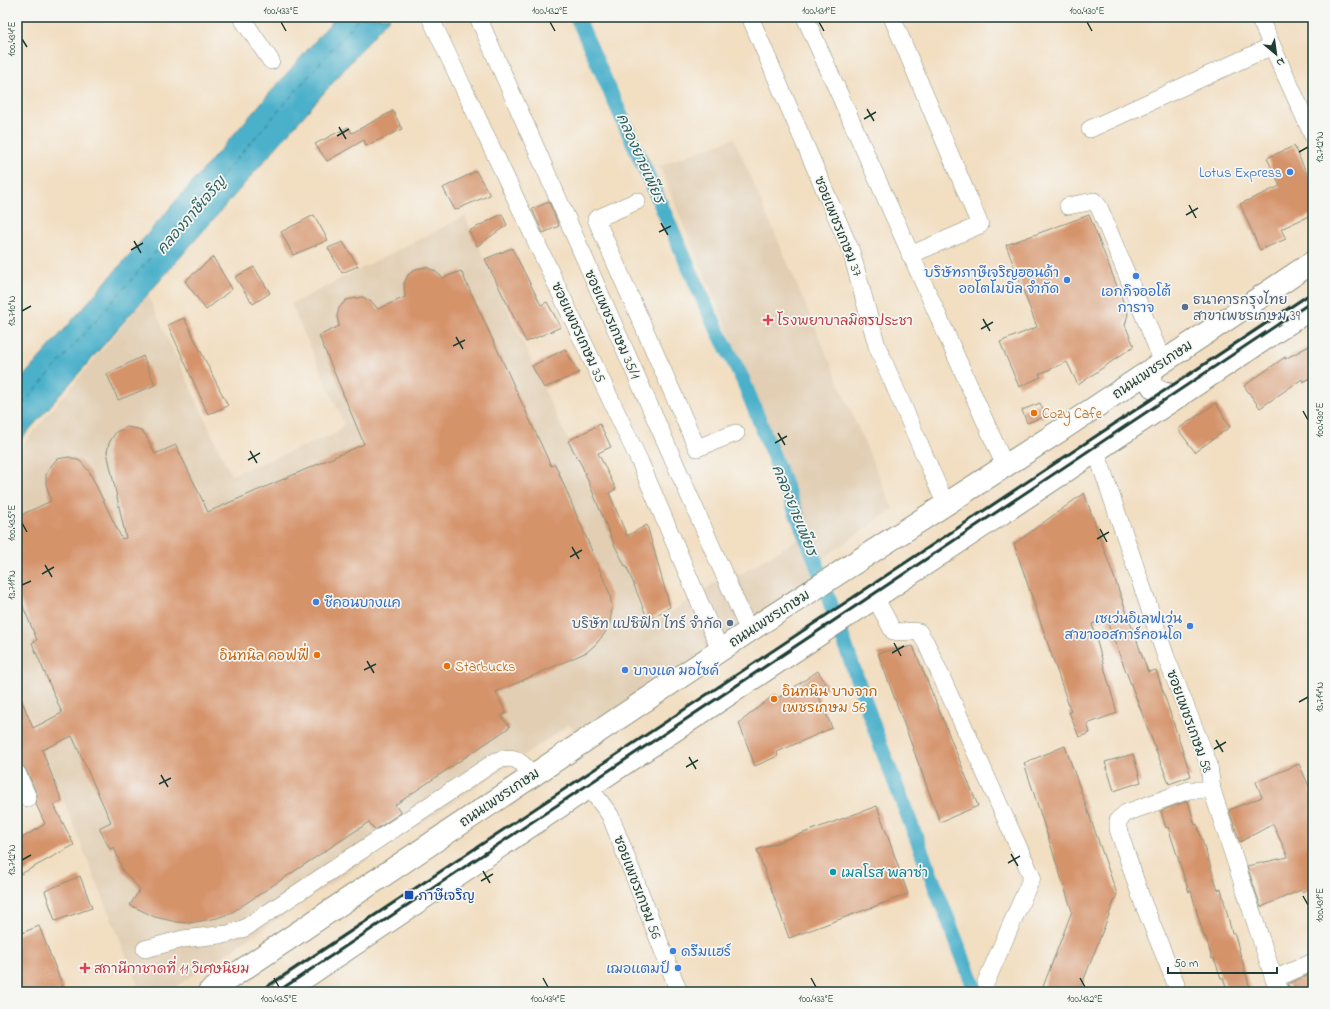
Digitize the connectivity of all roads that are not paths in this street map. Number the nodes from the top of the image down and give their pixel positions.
1 (241, 17) edge
2 (430, 17) edge
3 (478, 17) edge
4 (750, 17) edge
5 (805, 17) edge
6 (892, 17) edge
7 (1259, 17) edge
8 (1272, 46) junction
9 (271, 61) dead end
10 (1090, 129) dead end
11 (1313, 136) edge
12 (637, 201) dead end
13 (1068, 206) dead end
14 (910, 255) junction
15 (1313, 262) edge
16 (1313, 307) edge
17 (1158, 365) junction
18 (1132, 383) junction
19 (1180, 396) junction
20 (1151, 414) junction
21 (736, 432) dead end
22 (691, 435) junction
23 (667, 446) junction
24 (1096, 451) junction
25 (1005, 466) junction
26 (946, 504) junction
27 (875, 597) junction
28 (749, 631) junction
29 (720, 650) junction
30 (17, 773) edge
31 (533, 774) junction
32 (589, 787) junction
33 (1212, 790) junction
34 (28, 798) dead end
35 (145, 949) dead end
36 (1313, 962) edge
37 (986, 982) dead end
38 (1176, 984) dead end
39 (1278, 985) edge
40 (209, 992) edge
41 (283, 992) edge
42 (679, 992) edge

1 - 9 street
2 - 29 street, ซอยเพชรเกษม 35
3 - 23 street, ซอยเพชรเกษม 35/1
4 - 26 street, ซอยเพชรเกษม 37
5 - 14 street
6 - 14 street
7 - 8 street
8 - 10 street
8 - 11 street
12 - 22 street
13 - 17 street
14 - 25 street
15 - 17 main road, ถนนเพชรเกษม
16 - 19 main road
17 - 18 main road, ถนนเพชรเกษม
17 - 19 main road
18 - 20 main road
18 - 25 main road, ถนนเพชรเกษม
19 - 20 main road
20 - 24 main road
21 - 22 street
22 - 23 street
23 - 28 street, ซอยเพชรเกษม 35/1
24 - 27 main road
24 - 33 street, ซอยเพชรเกษม 58
25 - 26 main road, ถนนเพชรเกษม
26 - 28 main road, ถนนเพชรเกษม
27 - 32 main road
27 - 37 street
28 - 29 main road, ถนนเพชรเกษม
29 - 31 main road, ถนนเพชรเกษม
30 - 34 street
31 - 35 street
31 - 40 main road, ถนนเพชรเกษม
32 - 41 main road
32 - 42 street, ซอยเพชรเกษม 56
33 - 38 street
33 - 39 street, ซอยเพชรเกษม 58
36 - 39 street

